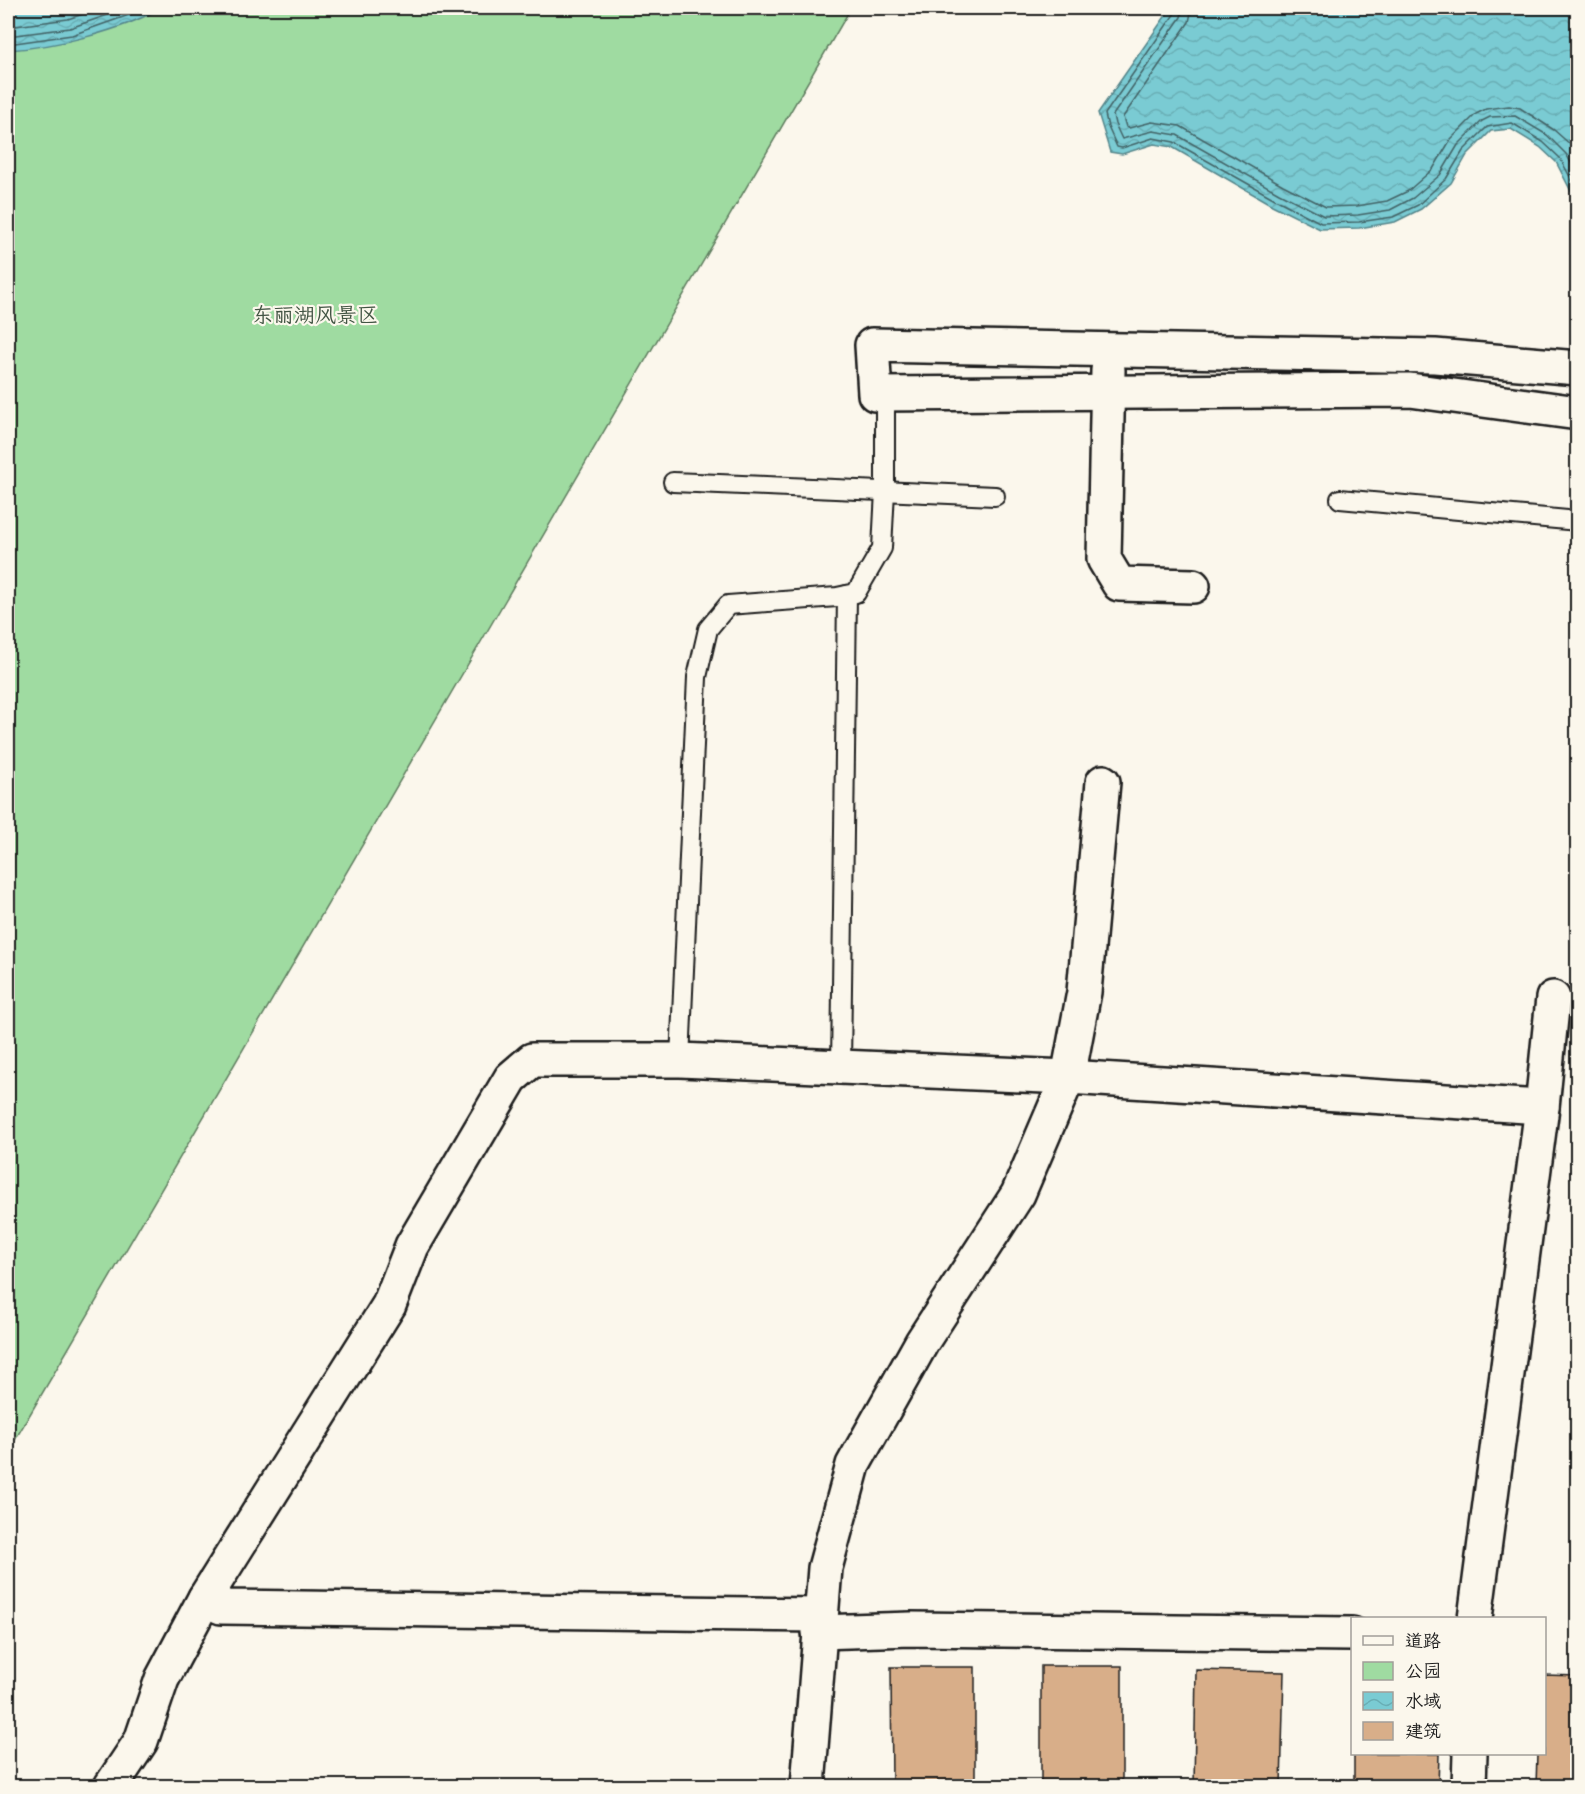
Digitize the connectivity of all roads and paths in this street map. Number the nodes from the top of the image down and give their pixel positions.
1 (1108, 350) junction
2 (1578, 368) edge
3 (1108, 392) junction
4 (885, 394) junction
5 (1578, 413) edge
6 (673, 482) dead end
7 (885, 491) junction
8 (995, 496) dead end
9 (1340, 499) dead end
10 (1578, 521) edge
11 (1193, 586) dead end
12 (847, 595) junction
13 (1103, 782) dead end
14 (1553, 998) dead end
15 (680, 1060) junction
16 (841, 1067) junction
17 (1068, 1077) junction
18 (1542, 1107) junction
19 (205, 1598) junction
20 (1475, 1617) edge
21 (820, 1623) junction
22 (1351, 1634) edge
23 (1470, 1755) edge
24 (809, 1783) edge
25 (111, 1786) edge
26 (1469, 1786) edge

1 - 2 street
1 - 3 street
1 - 4 street
3 - 4 street
3 - 5 street
3 - 11 street
4 - 7 lane
6 - 7 lane
7 - 8 lane
7 - 12 lane
9 - 10 lane
12 - 15 lane
12 - 16 lane
13 - 17 street
14 - 18 street
15 - 16 street
15 - 19 street
16 - 17 street
17 - 18 street
17 - 21 street
18 - 20 street
19 - 21 street
19 - 25 street
21 - 22 street
21 - 24 street
23 - 26 street

